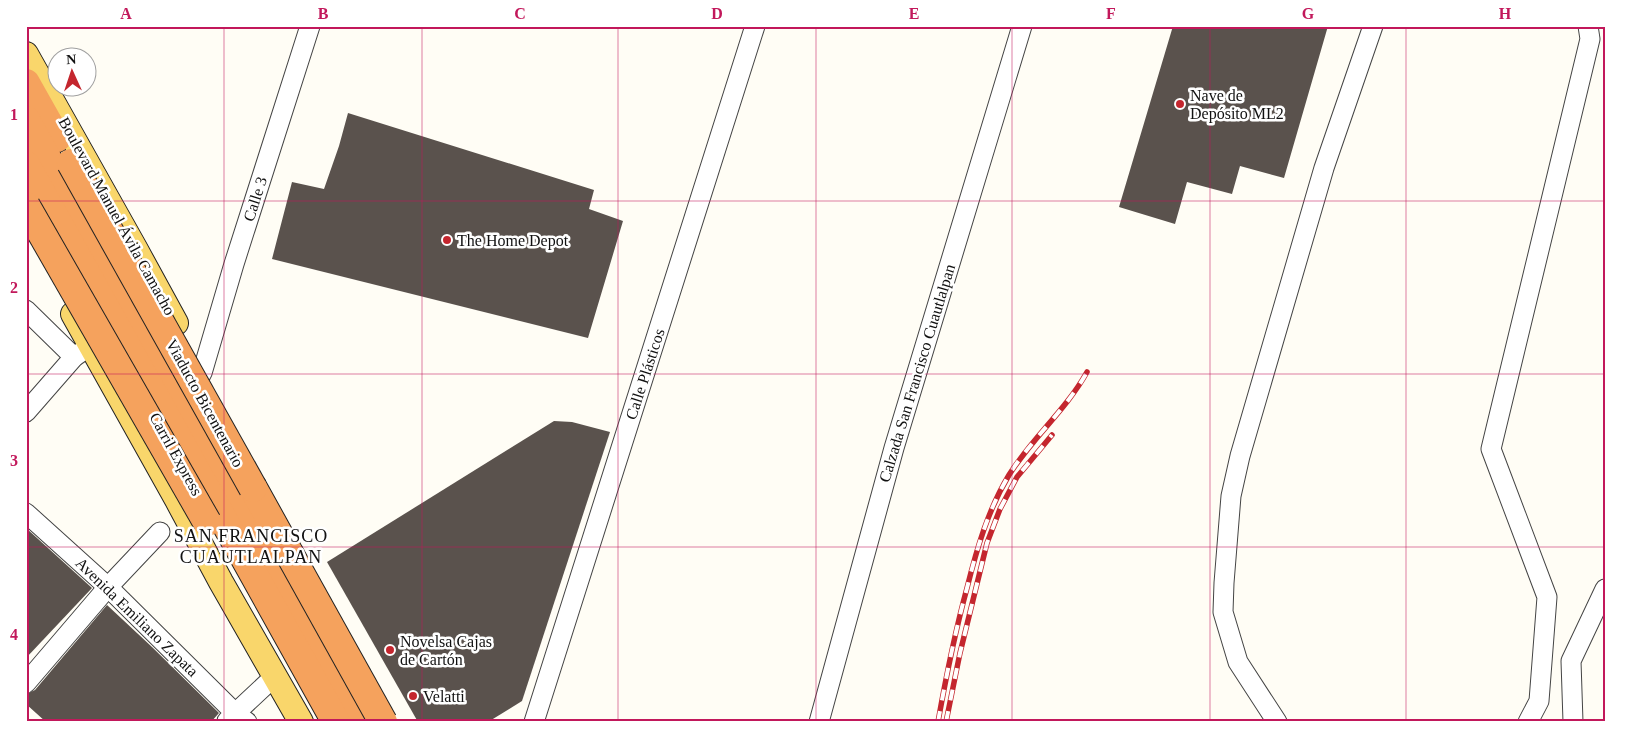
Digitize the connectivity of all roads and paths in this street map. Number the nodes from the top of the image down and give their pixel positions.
1 (310, 26) edge
2 (755, 26) edge
3 (1022, 26) edge
4 (1373, 26) edge
5 (1588, 26) edge
6 (26, 54) edge
7 (26, 83) edge
8 (26, 120) edge
9 (26, 165) edge
10 (26, 187) edge
11 (26, 208) edge
12 (26, 230) edge
13 (138, 253) junction
14 (80, 260) junction
15 (26, 310) edge
16 (134, 314) junction
17 (82, 351) junction
18 (202, 373) junction
19 (26, 412) edge
20 (26, 513) edge
21 (160, 532) dead end
22 (108, 587) junction
23 (1605, 589) edge
24 (307, 626) junction
25 (353, 652) junction
26 (275, 676) junction
27 (26, 683) edge
28 (236, 719) edge
29 (301, 722) edge
30 (320, 722) edge
31 (326, 722) edge
32 (336, 722) edge
33 (359, 722) edge
34 (383, 722) edge
35 (393, 722) edge
36 (534, 722) edge
37 (819, 722) edge
38 (1277, 722) edge
39 (1528, 722) edge
40 (1573, 722) edge

1 - 18 street, Calle 3
2 - 36 street, Calle Plásticos
3 - 37 street, Calzada San Francisco Cuautlalpan
4 - 38 street
5 - 39 street
6 - 13 main road, Boulevard Manuel Ávila Camacho
7 - 34 highway, Viaducto Bicentenario, bridge
8 - 16 highway, Boulevard Manuel Ávila Camacho
9 - 14 highway
10 - 31 highway, Carril Express
11 - 14 highway
11 - 30 highway, bridge
12 - 17 main road
13 - 16 highway
13 - 18 main road, Boulevard Manuel Ávila Camacho
14 - 32 highway
15 - 17 street
16 - 24 highway, Boulevard Manuel Ávila Camacho
17 - 19 street
17 - 26 main road
18 - 25 main road, Boulevard Manuel Ávila Camacho
20 - 22 street, Avenida Emiliano Zapata
21 - 22 street
22 - 27 street
22 - 28 street, Avenida Emiliano Zapata
23 - 40 street
24 - 25 highway
24 - 33 highway, Boulevard Manuel Ávila Camacho
25 - 35 main road, Boulevard Manuel Ávila Camacho
26 - 28 street
26 - 29 main road

